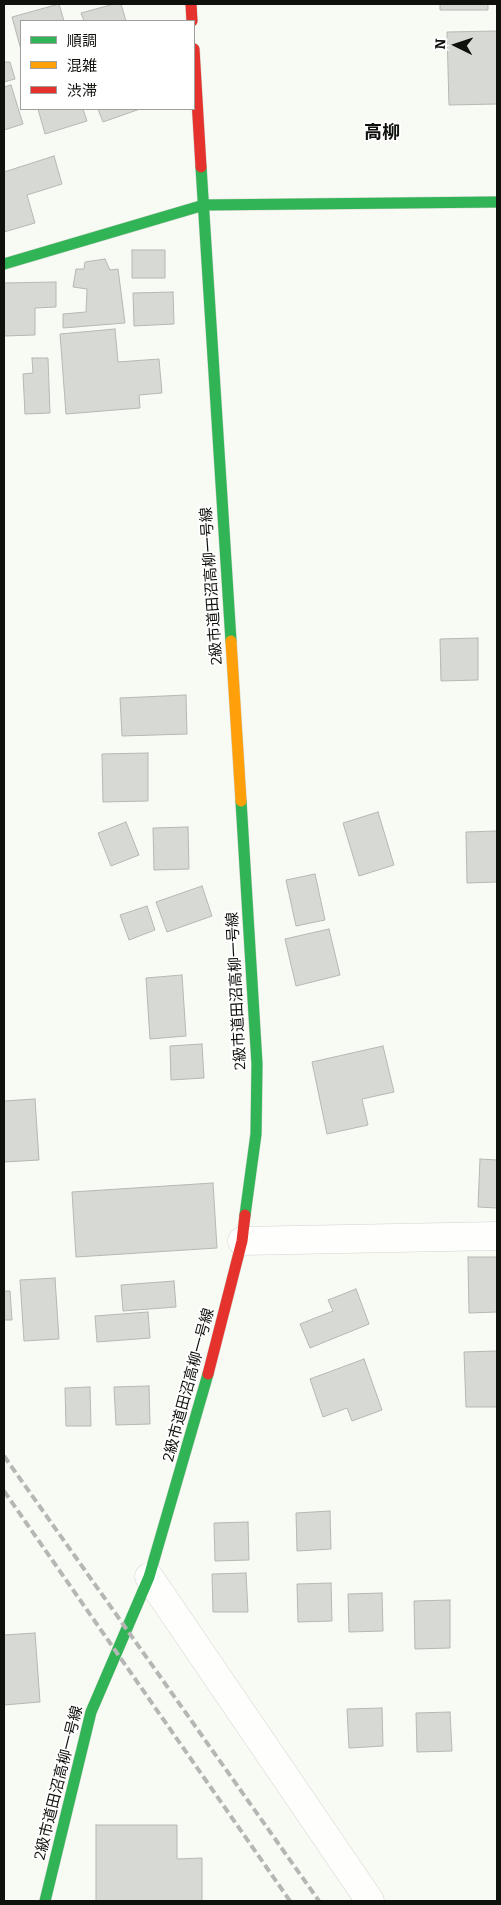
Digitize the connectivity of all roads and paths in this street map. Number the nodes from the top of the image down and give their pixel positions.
1 (191, 4) edge
2 (192, 20) edge
3 (195, 65) edge
4 (497, 202) edge
5 (204, 205) junction
6 (4, 264) edge
7 (497, 1236) edge
8 (242, 1241) junction
9 (150, 1577) junction
10 (45, 1901) edge
11 (370, 1901) edge

1 - 2 street
3 - 5 street, 2級市道田沼高柳一号線
4 - 5 street
5 - 6 street
5 - 8 street, 2級市道田沼高柳一号線
7 - 8 street
8 - 9 street, 2級市道田沼高柳一号線
9 - 10 street, 2級市道田沼高柳一号線
9 - 11 street

